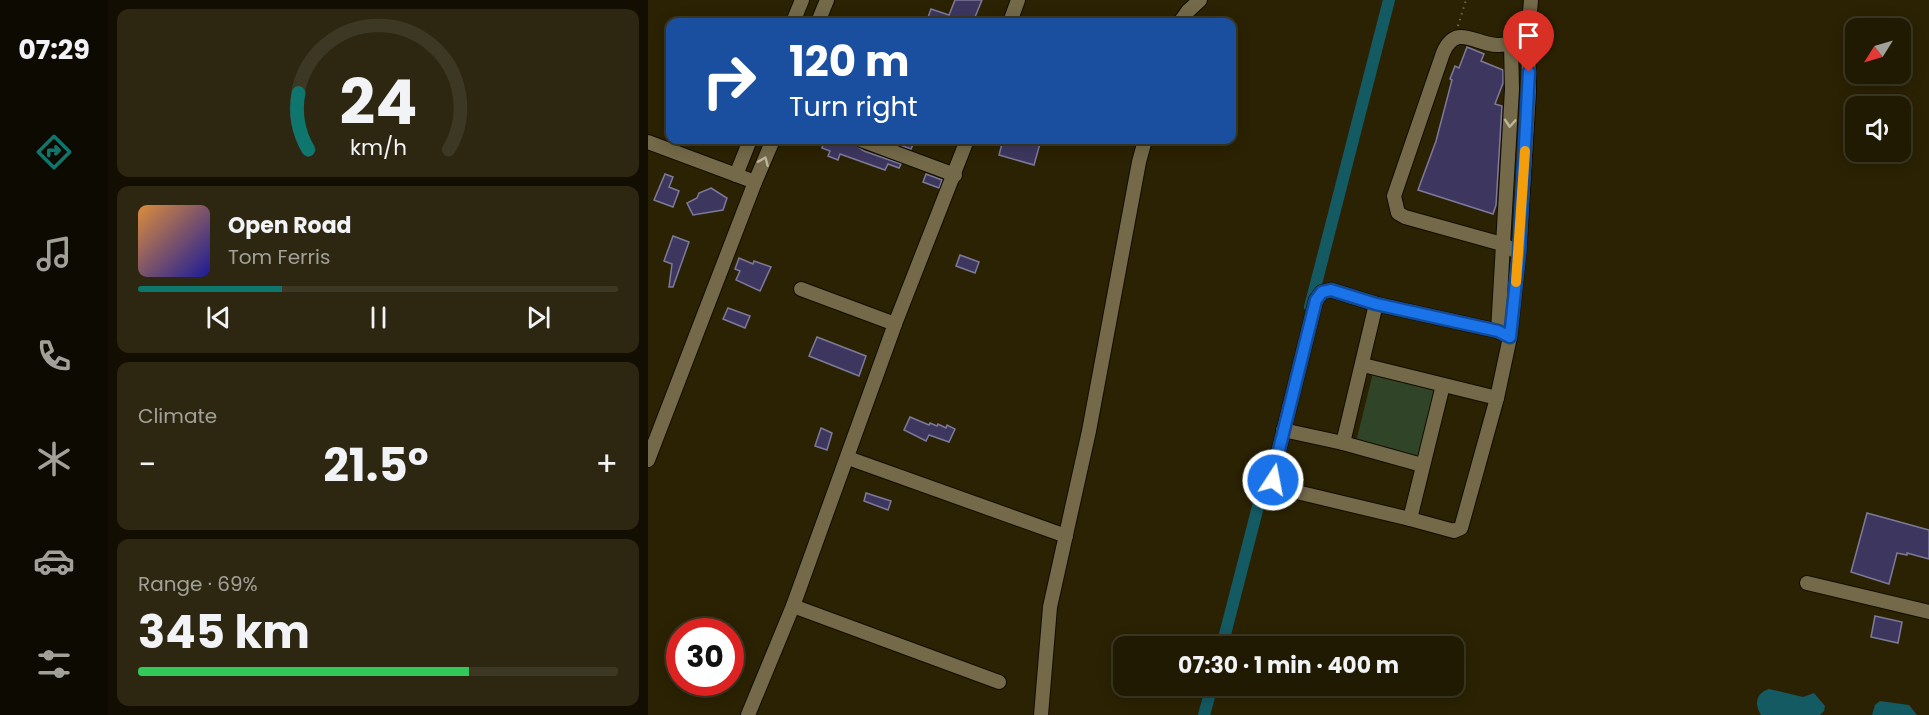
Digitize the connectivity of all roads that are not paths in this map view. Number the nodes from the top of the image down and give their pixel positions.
1 (802, 0) edge
2 (826, 0) edge
3 (1018, 0) edge
4 (1200, 0) edge
5 (1531, 0) edge
6 (795, 18) edge
7 (819, 18) edge
8 (1011, 18) edge
9 (1183, 18) edge
10 (1528, 35) junction
11 (1511, 44) junction
12 (648, 142) edge
13 (748, 144) edge
14 (771, 144) edge
15 (872, 144) edge
16 (966, 144) edge
17 (1144, 144) edge
18 (736, 175) junction
19 (955, 175) junction
20 (755, 182) junction
21 (1502, 244) junction
22 (1519, 253) junction
23 (801, 289) dead end
24 (1376, 304) junction
25 (895, 324) junction
26 (1504, 334) junction
27 (1363, 365) junction
28 (1443, 385) junction
29 (1497, 398) junction
30 (1283, 430) junction
31 (1343, 443) junction
32 (848, 458) junction
33 (648, 460) edge
34 (1422, 465) junction
35 (1410, 519) junction
36 (1066, 536) junction
37 (1807, 583) dead end
38 (793, 606) junction
39 (1929, 612) edge
40 (999, 682) dead end
41 (748, 715) edge
42 (1041, 715) edge

1 - 6 street
2 - 7 street
3 - 8 street
4 - 9 street
5 - 10 street
10 - 11 street
10 - 22 street
11 -> 21 street
11 - 21 street
12 - 18 street
13 - 18 street
20 -> 14 street
15 - 19 street
16 - 19 street
17 - 36 street
18 - 20 street
19 - 25 street
20 - 33 street
21 - 22 street
21 - 26 street
22 - 26 street
23 - 25 street
24 - 26 street
24 - 27 street
24 - 30 street
25 - 32 street
26 - 29 street
27 - 28 street
27 - 31 street
28 - 29 street
28 - 34 street
29 - 35 street
30 - 31 street
30 - 35 street
31 - 34 street
32 - 36 street
32 - 38 street
34 - 35 street
36 - 42 street
37 - 39 street
38 - 40 street
38 - 41 street

